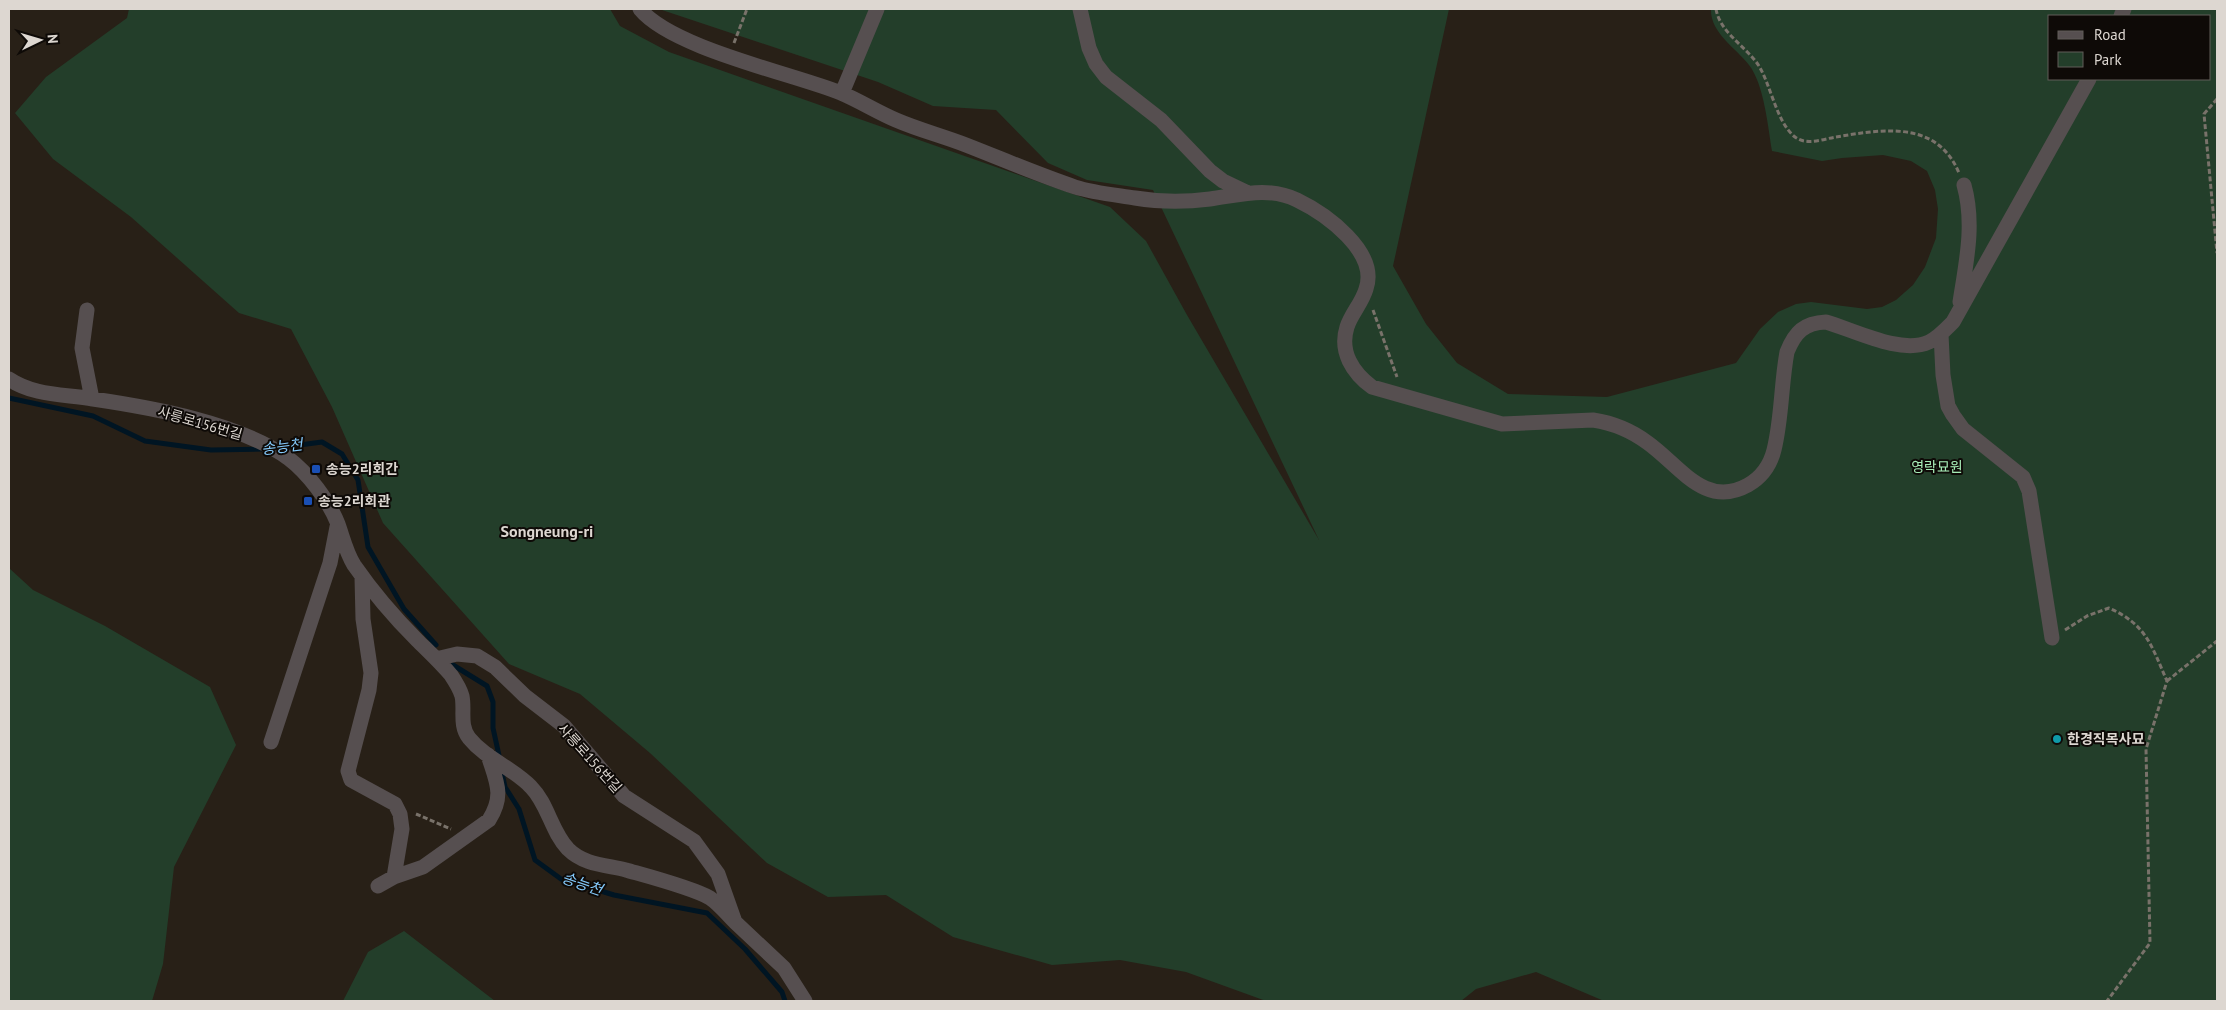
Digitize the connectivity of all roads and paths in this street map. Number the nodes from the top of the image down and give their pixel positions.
1 (640, 9) edge
2 (747, 9) edge
3 (877, 9) edge
4 (1080, 9) edge
5 (1716, 9) edge
6 (730, 55) junction
7 (2088, 80) edge
8 (842, 94) junction
9 (2217, 99) edge
10 (1964, 185) joint
11 (1247, 192) junction
12 (2217, 253) edge
13 (1373, 306) dead end
14 (87, 310) dead end
15 (1959, 311) junction
16 (1941, 334) junction
17 (9, 381) edge
18 (92, 399) junction
19 (1408, 399) junction
20 (338, 524) junction
21 (362, 577) junction
22 (2052, 638) joint
23 (2217, 641) edge
24 (436, 659) junction
25 (2167, 680) junction
26 (271, 742) dead end
27 (492, 759) junction
28 (395, 804) junction
29 (467, 836) junction
30 (394, 877) junction
31 (378, 886) dead end
32 (734, 922) junction
33 (805, 1001) edge
34 (2107, 1001) edge

1 - 6 street
2 - 6 path
3 - 8 street
4 - 11 street
5 - 10 path
6 - 8 street
7 - 15 street
8 - 11 street
9 - 12 path
10 - 15 street
11 - 19 street
13 - 19 path
14 - 18 street
15 - 16 street
16 - 19 street
16 - 22 street
17 - 18 street, 사릉로156번길
18 - 20 street, 사릉로156번길
20 - 21 street, 사릉로156번길
20 - 26 street
21 - 24 street, 사릉로156번길
21 - 28 street
22 - 25 path
23 - 25 path
24 - 27 street, 사릉로156번길
24 - 32 street, 사릉로156번길
25 - 34 path
27 - 29 street
27 - 32 street, 사릉로156번길
28 - 29 path
28 - 30 street
29 - 30 street
30 - 31 street
32 - 33 street, 사릉로156번길

